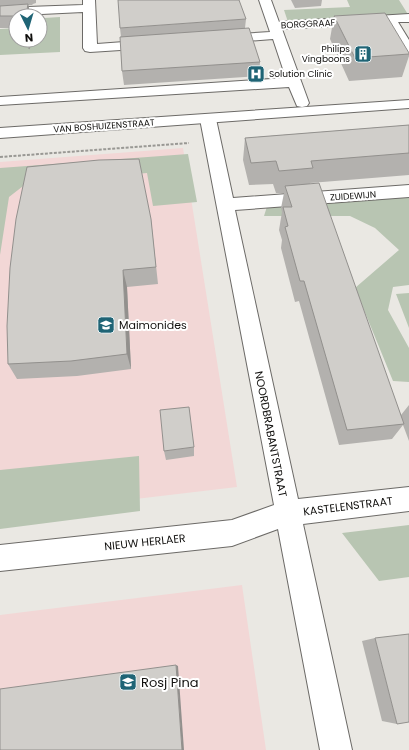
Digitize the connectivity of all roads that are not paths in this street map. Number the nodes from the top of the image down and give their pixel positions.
1 (265, 0) edge
2 (89, 4) edge
3 (0, 12) edge
4 (409, 18) edge
5 (389, 20) junction
6 (276, 31) junction
7 (207, 40) edge
8 (160, 43) edge
9 (409, 52) edge
10 (294, 82) junction
11 (409, 95) edge
12 (0, 101) edge
13 (409, 104) edge
14 (303, 107) junction
15 (207, 114) junction
16 (0, 124) edge
17 (0, 133) edge
18 (409, 191) edge
19 (225, 205) junction
20 (409, 499) edge
21 (287, 514) junction
22 (0, 558) edge
23 (336, 750) edge

1 - 6 street
2 - 3 street
2 - 8 street
4 - 5 street, BORGGRAAF
5 - 6 street, BORGGRAAF
5 - 9 street
6 - 7 street, BORGGRAAF
6 - 10 street
10 - 12 street
10 - 14 street
11 - 14 street, VAN BOSHUIZENSTRAAT
13 - 14 street, VAN BOSHUIZENSTRAAT
14 - 15 street, VAN BOSHUIZENSTRAAT
15 - 16 street, VAN BOSHUIZENSTRAAT
15 - 17 street, VAN BOSHUIZENSTRAAT
15 - 19 street, NOORDBRABANTSTRAAT
18 - 19 street, ZUIDEWIJN
19 - 21 street, NOORDBRABANTSTRAAT
20 - 21 street, KASTELENSTRAAT
21 - 22 street, NIEUW HERLAER
21 - 23 street, NOORDBRABANTSTRAAT

